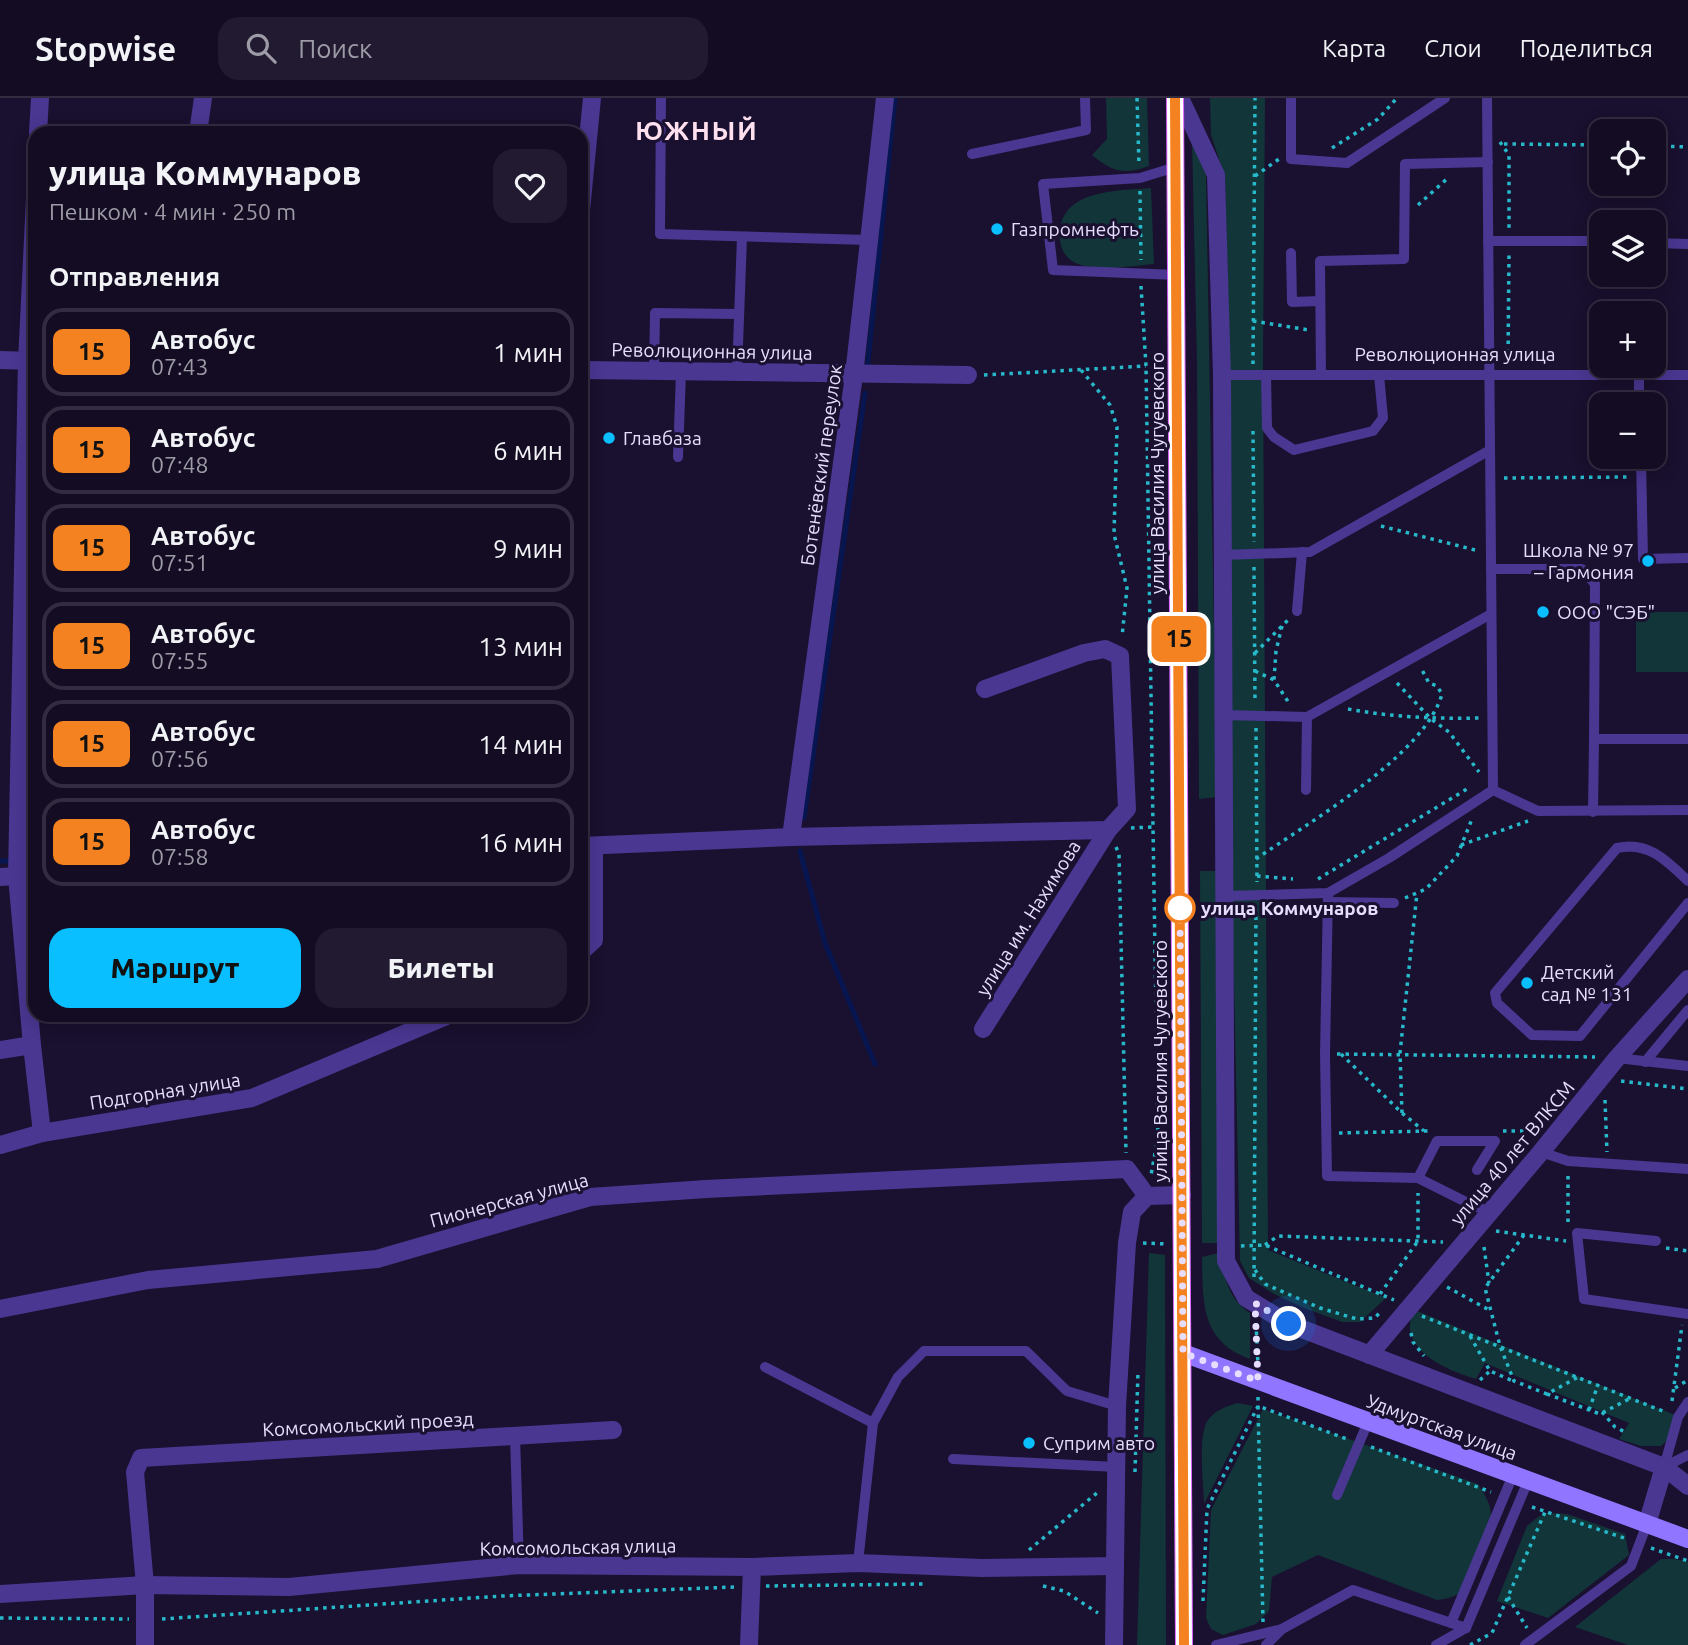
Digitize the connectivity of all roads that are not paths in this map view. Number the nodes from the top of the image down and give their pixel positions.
1 (40, 98) edge
2 (203, 98) edge
3 (592, 98) edge
4 (661, 98) edge
5 (885, 98) edge
6 (1085, 98) edge
7 (1177, 98) edge
8 (1291, 98) edge
9 (1445, 98) edge
10 (1487, 98) edge
11 (38, 126) edge
12 (199, 126) edge
13 (588, 139) edge
14 (972, 154) dead end
15 (1488, 162) junction
16 (1176, 167) junction
17 (742, 237) junction
18 (869, 240) junction
19 (1589, 240) edge
20 (1489, 241) junction
21 (1666, 243) edge
22 (1688, 244) edge
23 (1291, 253) dead end
24 (1177, 275) junction
25 (1320, 301) junction
26 (739, 314) junction
27 (0, 360) edge
28 (28, 361) edge
29 (588, 370) edge
30 (654, 371) junction
31 (681, 372) junction
32 (737, 373) junction
33 (854, 375) junction
34 (968, 375) road end
35 (1222, 375) junction
36 (1266, 375) junction
37 (1321, 375) junction
38 (1379, 375) junction
39 (1490, 375) junction
40 (1589, 375) edge
41 (1666, 375) edge
42 (1688, 375) edge
43 (1490, 450) junction
44 (678, 457) dead end
45 (1642, 469) edge
46 (28, 471) edge
47 (1302, 552) junction
48 (1223, 555) junction
49 (1688, 558) edge
50 (1491, 569) junction
51 (1297, 611) road end
52 (1491, 614) junction
53 (985, 689) dead end
54 (1224, 715) junction
55 (1302, 717) junction
56 (1594, 738) junction
57 (1688, 739) edge
58 (1306, 790) dead end
59 (1493, 790) junction
60 (1688, 810) edge
61 (1592, 813) junction
62 (1108, 830) junction
63 (791, 837) junction
64 (588, 846) edge
65 (588, 859) edge
66 (17, 876) edge
67 (1688, 881) edge
68 (1225, 896) junction
69 (1328, 898) junction
70 (1394, 904) road end
71 (1688, 904) edge
72 (588, 946) edge
73 (1688, 979) edge
74 (28, 1000) edge
75 (1688, 1010) edge
76 (30, 1022) edge
77 (432, 1022) edge
78 (984, 1029) dead end
79 (32, 1045) junction
80 (0, 1050) edge
81 (1645, 1062) junction
82 (1688, 1066) edge
83 (1612, 1068) junction
84 (42, 1133) junction
85 (0, 1145) edge
86 (1541, 1152) junction
87 (1478, 1170) dead end
88 (1688, 1170) edge
89 (1418, 1178) junction
90 (1182, 1195) junction
91 (1147, 1196) junction
92 (1490, 1211) junction
93 (1656, 1241) road end
94 (0, 1309) edge
95 (1686, 1313) edge
96 (1183, 1353) junction
97 (1369, 1354) junction
98 (765, 1367) dead end
99 (1688, 1402) edge
100 (1117, 1406) junction
101 (1368, 1422) junction
102 (873, 1423) junction
103 (613, 1430) dead end
104 (515, 1436) junction
105 (1688, 1455) edge
106 (953, 1459) dead end
107 (1664, 1467) junction
108 (1116, 1472) junction
109 (1521, 1478) junction
110 (1688, 1486) edge
111 (1337, 1495) dead end
112 (1647, 1524) junction
113 (1688, 1539) edge
114 (858, 1563) junction
115 (519, 1565) junction
116 (1115, 1566) junction
117 (752, 1567) junction
118 (145, 1585) junction
119 (0, 1594) edge
120 (1451, 1623) junction
121 (1466, 1628) junction
122 (1282, 1629) junction
123 (1530, 1642) edge
124 (145, 1645) edge
125 (749, 1645) edge
126 (1114, 1645) edge
127 (1184, 1645) edge
128 (1216, 1645) edge
129 (1266, 1645) edge
130 (1436, 1645) edge

1 - 11 street
2 - 12 street
3 - 13 street
4 - 17 lane
5 - 18 street, Ботенёвский переулок
6 - 14 lane
7 - 16 main road, улица Василия Чугуевского
7 - 35 street, улица Василия Чугуевского
8 - 9 lane
10 - 15 lane
15 - 20 lane
15 - 25 lane
16 - 24 main road, улица Василия Чугуевского
16 - 24 lane
17 - 18 lane
17 - 26 lane
18 - 33 street, Ботенёвский переулок
19 - 20 lane
20 - 39 lane
21 - 22 lane
23 - 25 lane
24 - 90 main road, улица Василия Чугуевского
25 - 37 lane
26 - 30 lane
26 - 32 lane
27 - 28 street
29 - 30 street, Революционная улица
30 - 31 street, Революционная улица
31 - 32 street, Революционная улица
31 - 44 lane
32 - 33 street, Революционная улица
33 - 34 street, Революционная улица
33 - 63 street, Ботенёвский переулок
35 - 36 lane, Революционная улица
35 - 48 street, улица Василия Чугуевского
36 - 37 lane, Революционная улица
36 - 38 lane
37 - 38 lane, Революционная улица
38 - 39 lane, Революционная улица
39 - 40 lane, Революционная улица
39 - 43 lane
41 - 42 lane, Революционная улица
43 - 47 lane
43 - 50 lane
45 - 49 lane
46 - 66 street
47 - 48 lane
47 - 51 lane
48 - 54 street, улица Василия Чугуевского
50 - 52 lane
50 - 56 lane
52 - 55 lane
52 - 59 lane
53 - 62 street, улица им. Нахимова
54 - 55 lane
54 - 68 street, улица Василия Чугуевского
55 - 58 lane
56 - 57 lane
56 - 61 lane
59 - 61 lane
59 - 69 lane
60 - 61 lane
62 - 63 street
62 - 78 street, улица им. Нахимова
63 - 64 street
65 - 72 street
66 - 74 street
67 - 71 lane
68 - 69 lane
68 - 97 street, улица Василия Чугуевского
69 - 70 lane
69 - 89 lane
73 - 83 street, улица 40 лет ВЛКСМ
75 - 81 lane
76 - 79 street
77 - 84 street, Подгорная улица
79 - 80 street
79 - 84 street
81 - 82 lane
81 - 83 lane
83 - 86 street, улица 40 лет ВЛКСМ
84 - 85 street, Подгорная улица
86 - 88 lane
86 - 92 street, улица 40 лет ВЛКСМ
87 - 89 lane
89 - 92 lane
90 - 91 street
90 - 96 main road, улица Василия Чугуевского
91 - 94 street, Пионерская улица
91 - 100 street
92 - 97 street, улица 40 лет ВЛКСМ
93 - 95 lane
96 - 101 main road, Удмуртская улица
96 - 127 main road, улица Василия Чугуевского
97 - 107 street
98 - 102 lane
99 - 107 lane
100 - 102 lane
100 - 108 street
101 - 109 main road, Удмуртская улица
101 - 111 lane
102 - 114 lane
103 - 104 street, Комсомольский проезд
104 - 115 lane
104 - 118 street, Комсомольский проезд
105 - 107 lane
106 - 108 lane
107 - 110 street
107 - 112 street
108 - 116 street
109 - 112 main road, Удмуртская улица
109 - 120 lane
109 - 121 lane
112 - 113 main road, Удмуртская улица
112 - 123 lane
114 - 116 street, Комсомольская улица
114 - 117 street, Комсомольская улица
115 - 117 street, Комсомольская улица
115 - 118 street, Комсомольская улица
116 - 126 street
117 - 125 street
118 - 119 street, Комсомольская улица
118 - 124 street
120 - 121 lane
120 - 122 lane
121 - 130 lane
122 - 128 lane
122 - 129 lane

